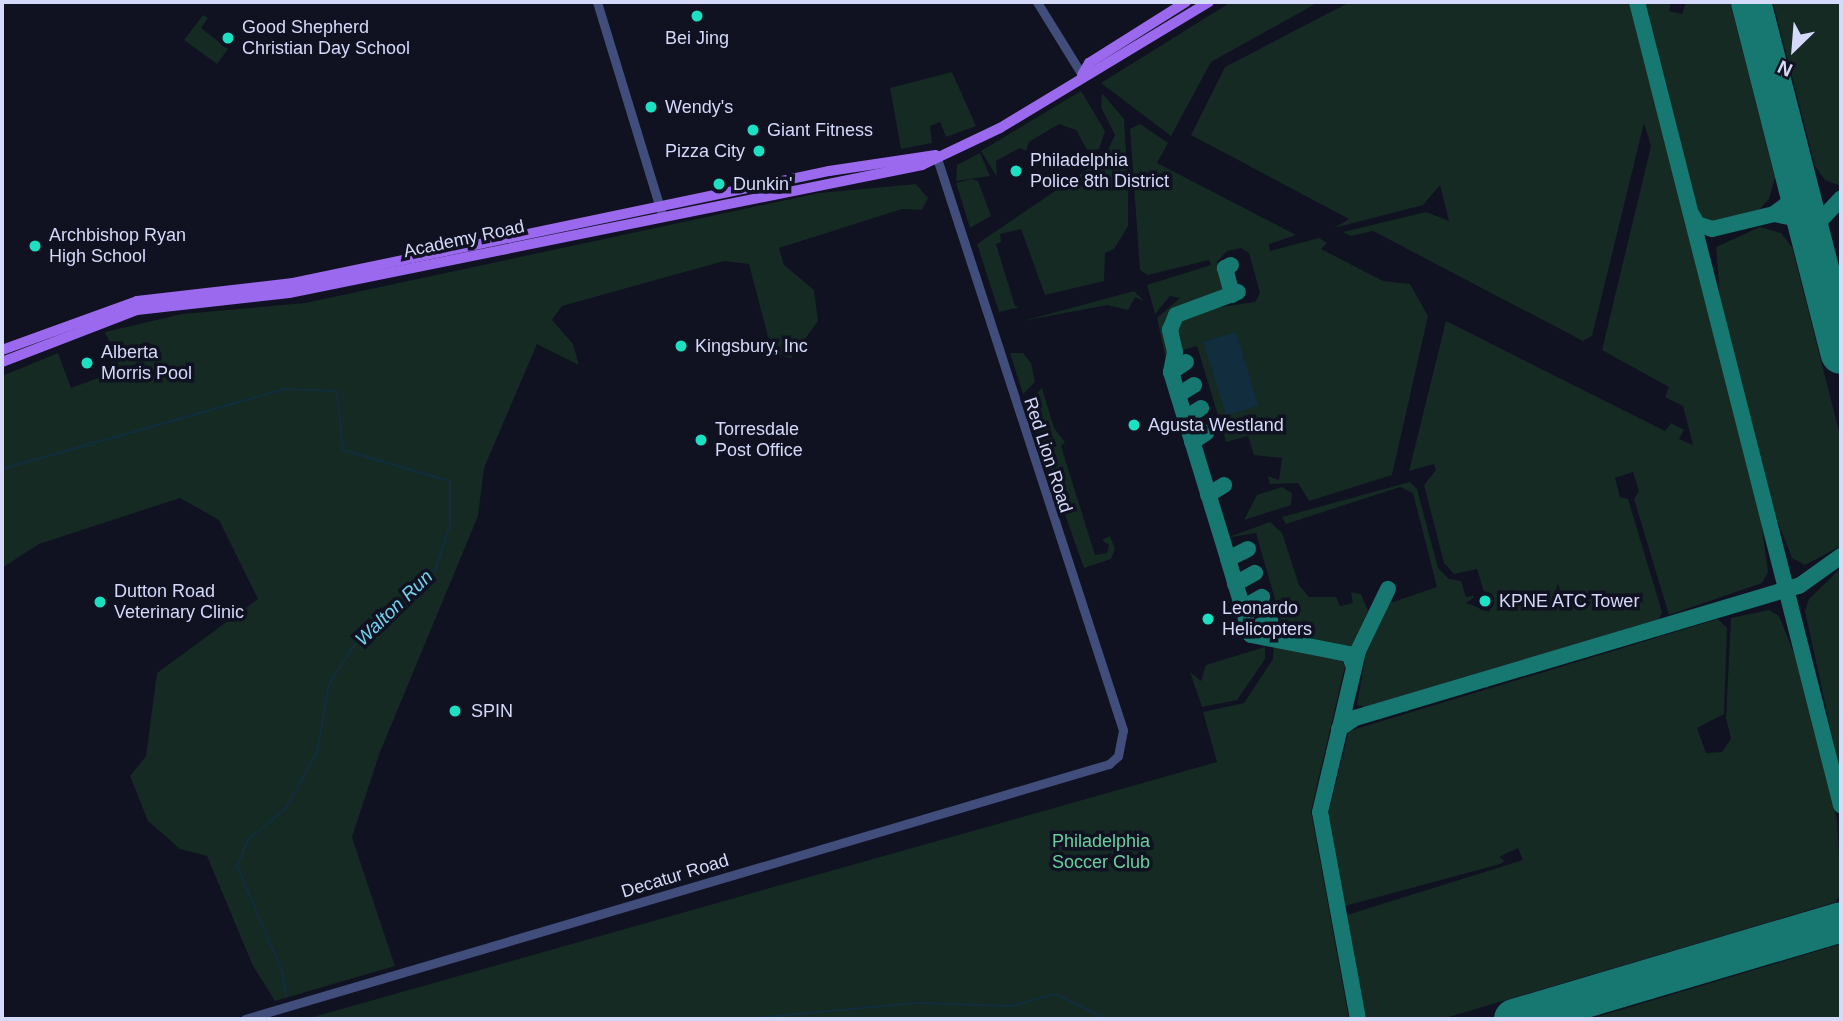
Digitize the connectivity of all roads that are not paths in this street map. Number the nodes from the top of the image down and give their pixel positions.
1 (597, 2) edge
2 (1037, 2) edge
3 (1186, 2) edge
4 (1209, 2) edge
5 (1082, 75) junction
6 (936, 155) junction
7 (661, 211) junction
8 (2, 350) edge
9 (2, 362) edge
10 (1113, 761) joint
11 (245, 1019) edge

1 - 7 street
2 - 5 street
3 - 5 main road, Academy Road
4 - 5 main road, Academy Road
5 - 6 main road, Academy Road
6 - 7 main road, Academy Road
6 - 10 street, Red Lion Road
7 - 8 main road, Academy Road
7 - 9 main road, Academy Road
10 - 11 street, Decatur Road

